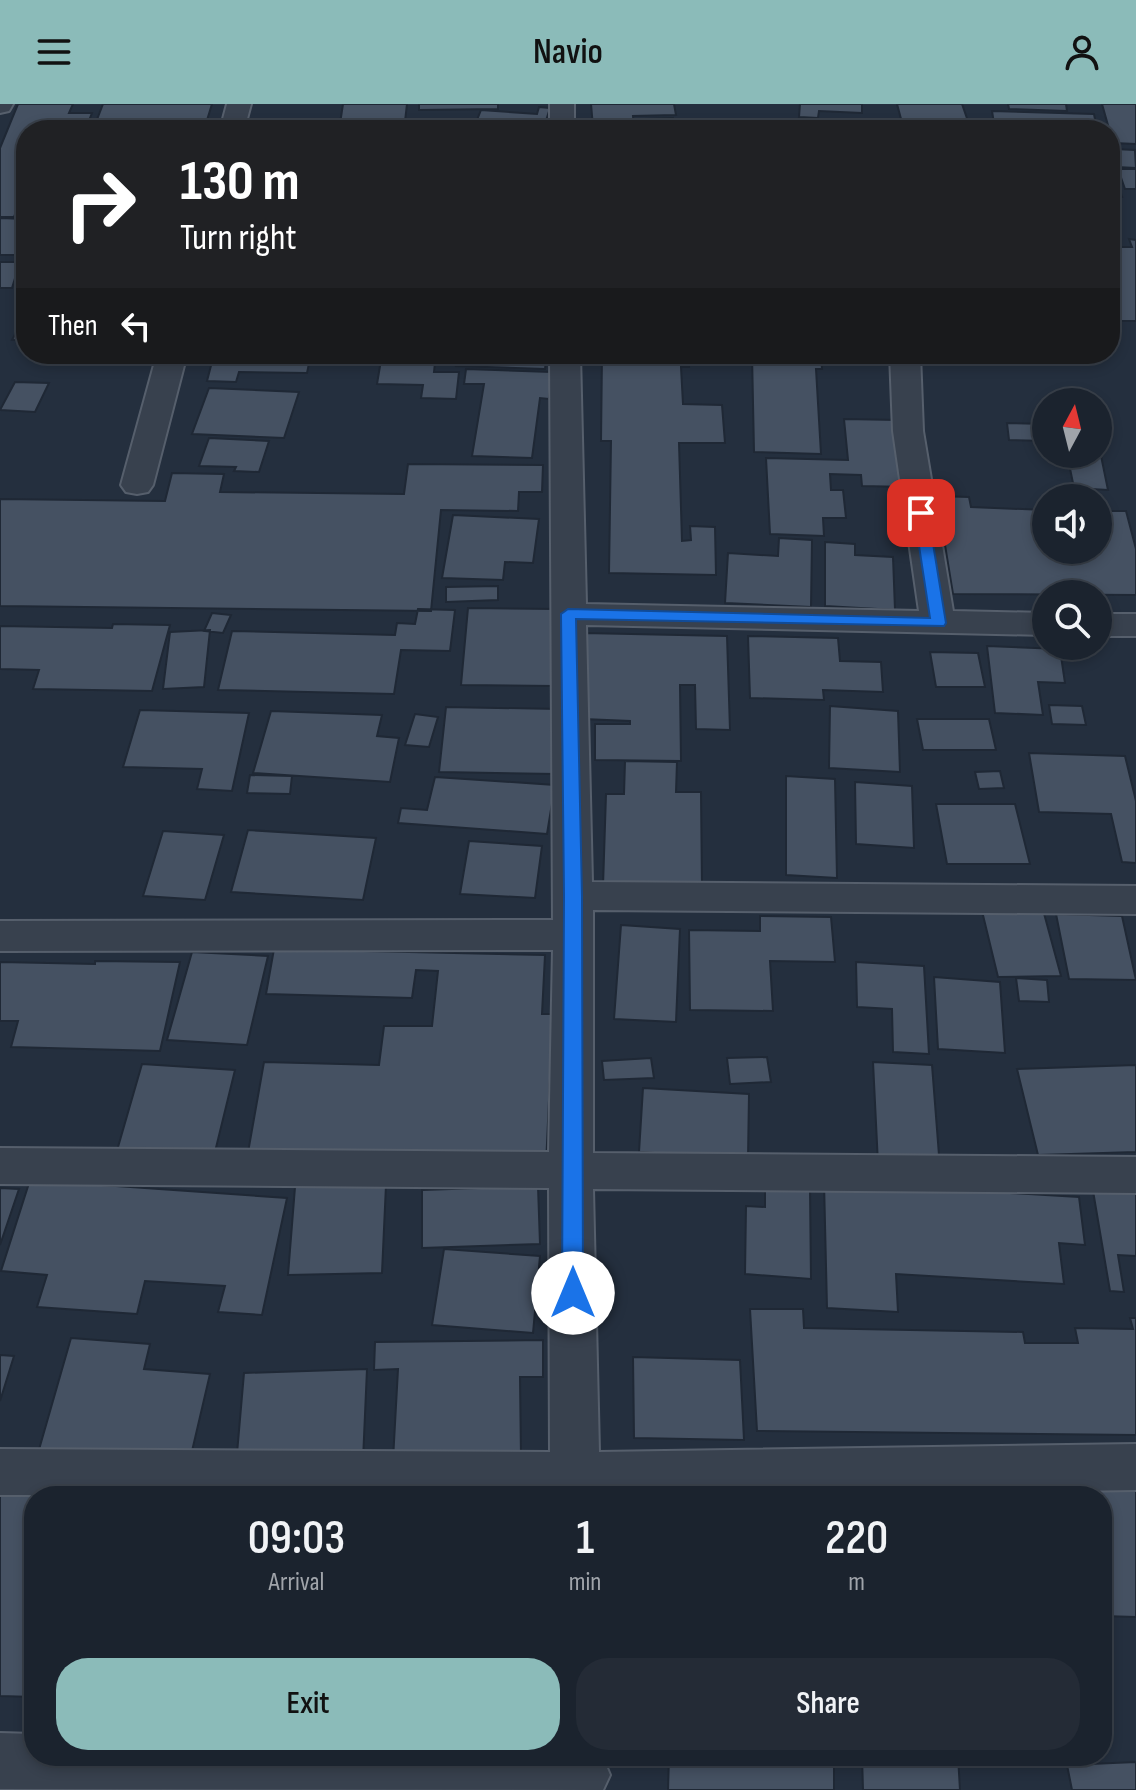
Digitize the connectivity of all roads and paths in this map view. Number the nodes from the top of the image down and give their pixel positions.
1 (169, 364) edge
2 (565, 364) edge
3 (905, 364) edge
4 (137, 485) dead end
5 (568, 614) junction
6 (938, 623) junction
7 (1032, 624) edge
8 (1112, 625) edge
9 (1136, 625) edge
10 (573, 896) junction
11 (1136, 900) edge
12 (572, 935) junction
13 (0, 936) edge
14 (0, 1166) edge
15 (571, 1172) junction
16 (1136, 1175) edge
17 (1136, 1467) edge
18 (0, 1472) edge
19 (575, 1485) edge
20 (0, 1761) edge
21 (24, 1762) edge
22 (224, 1766) edge
23 (582, 1774) edge

1 - 4 street
2 - 5 street
3 - 6 street
5 - 6 street
5 - 10 street
6 - 7 street
8 - 9 street
10 - 11 street
10 - 12 street
12 - 13 street
12 - 15 street
14 - 15 street
15 - 16 street
15 - 19 street
17 - 19 street
18 - 19 street
20 - 21 street
22 - 23 street

